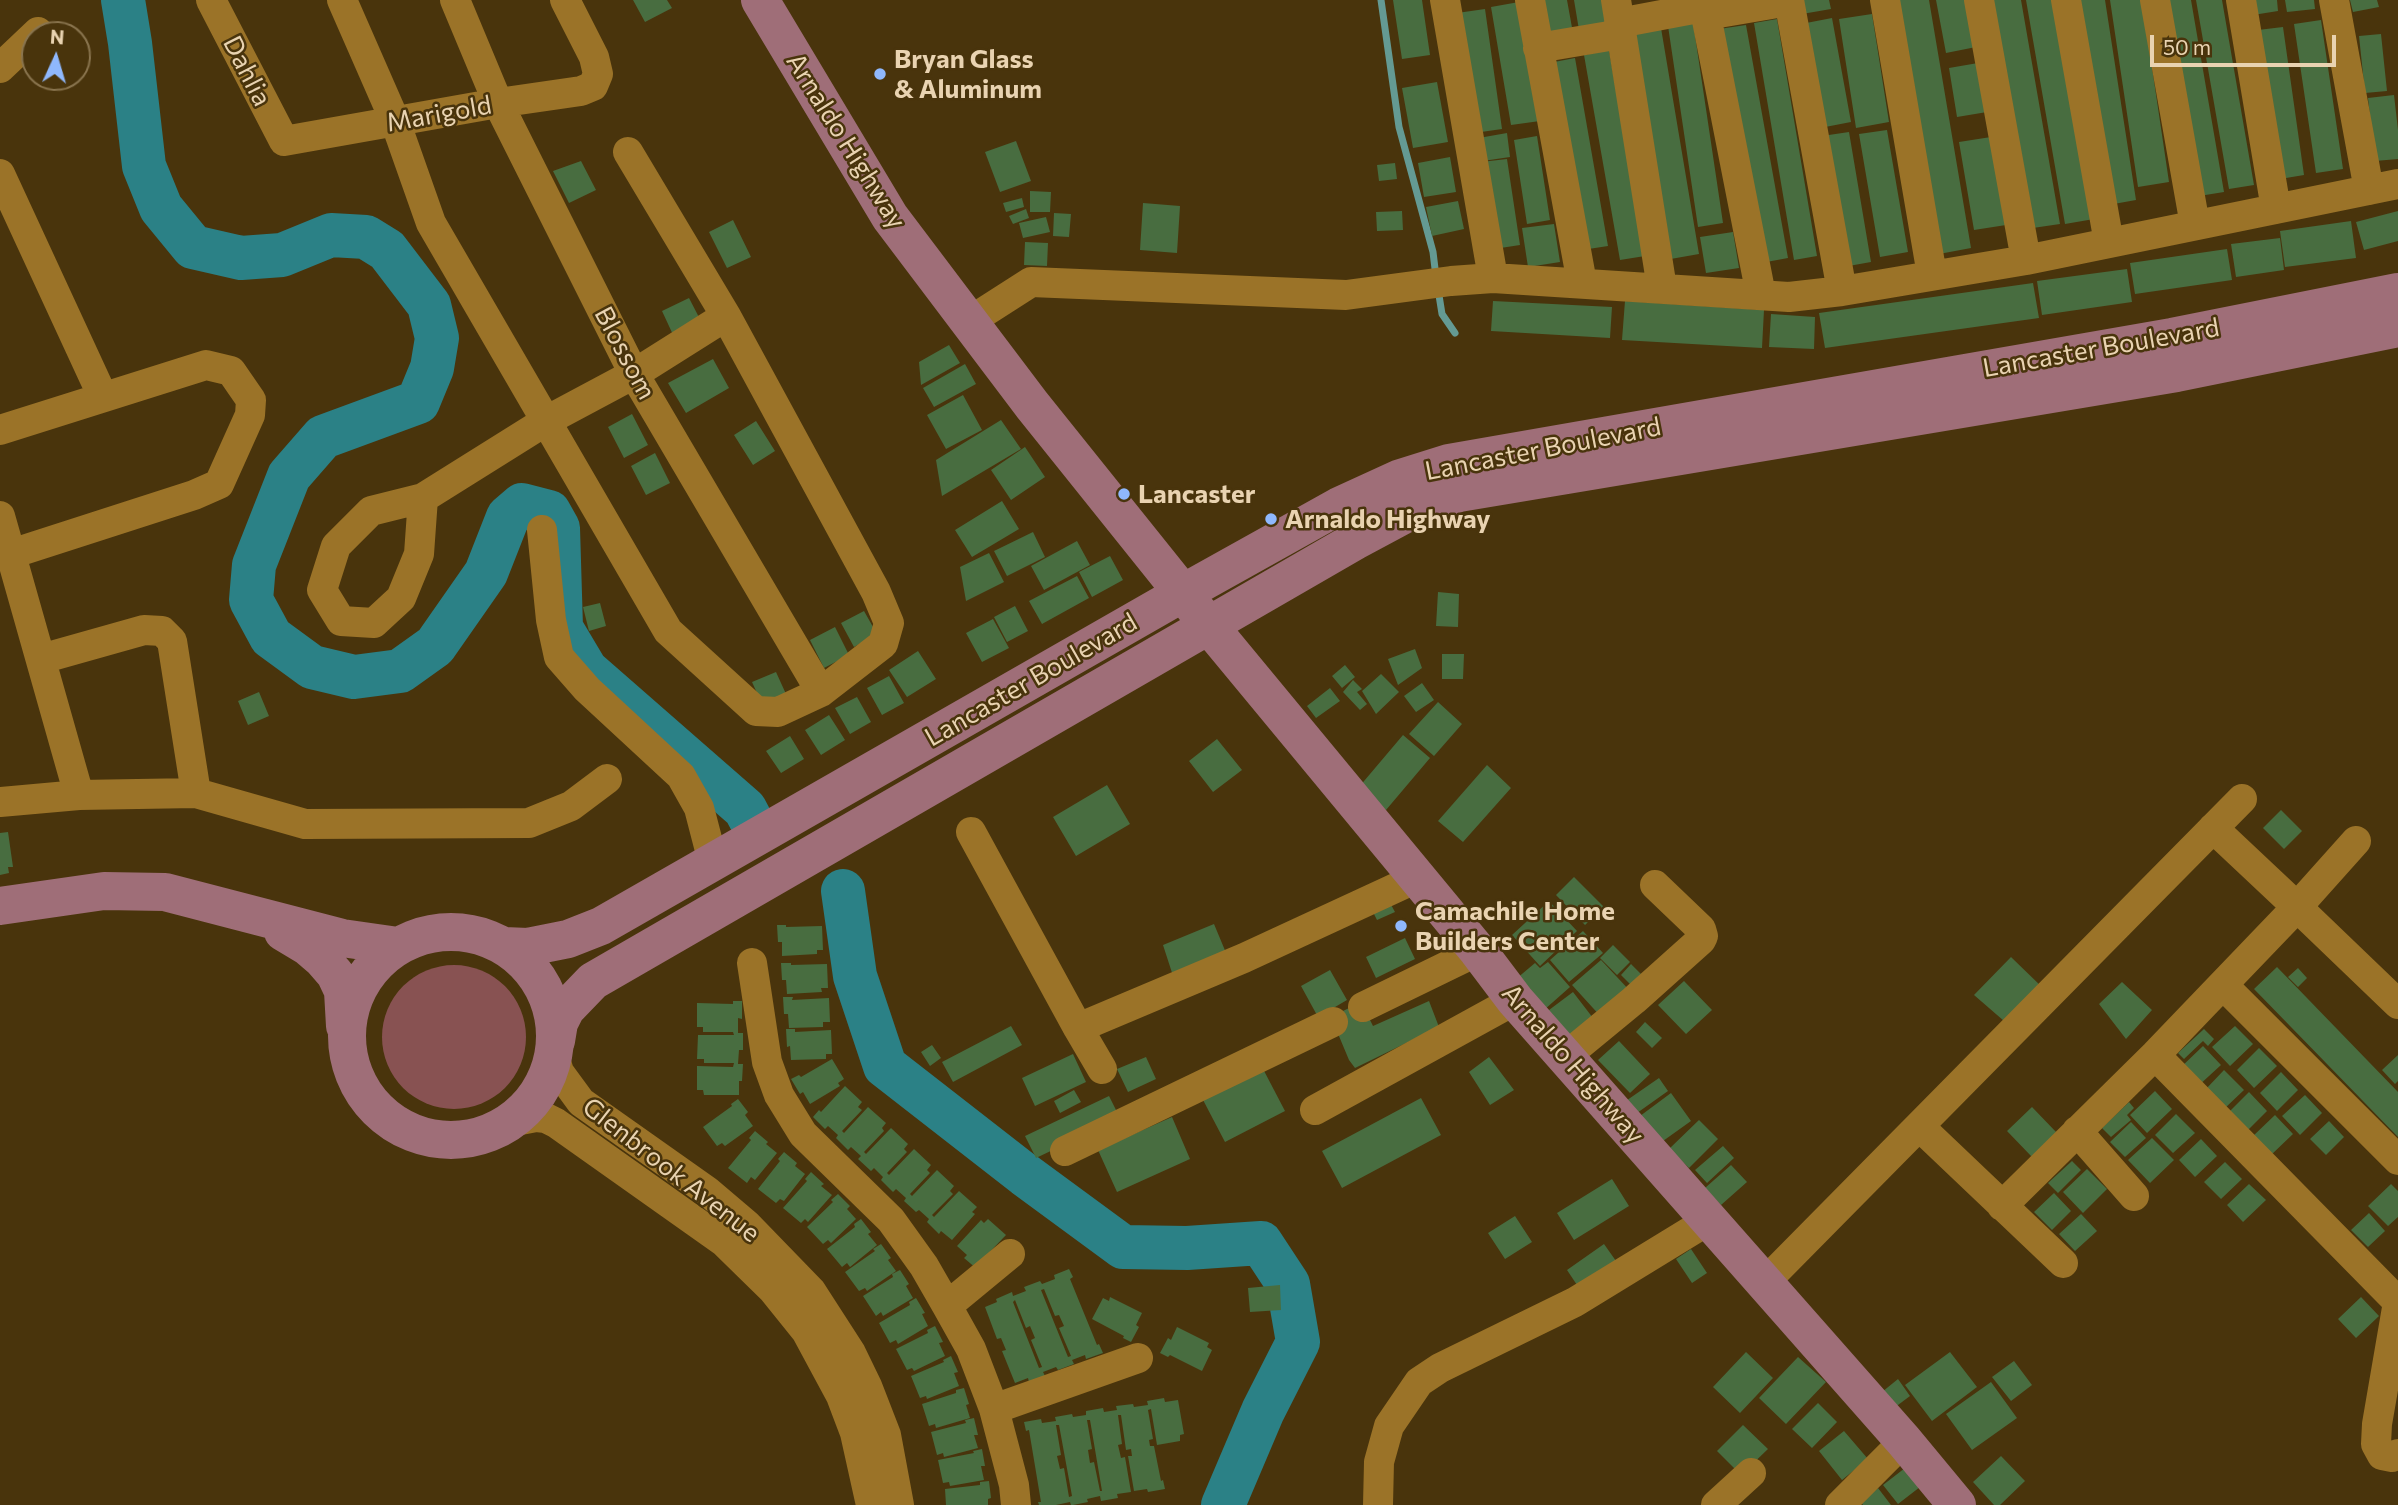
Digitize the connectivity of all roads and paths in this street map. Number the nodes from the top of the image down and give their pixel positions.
1 (211, 0) edge
2 (342, 0) edge
3 (455, 0) edge
4 (565, 0) edge
5 (760, 0) edge
6 (1445, 0) edge
7 (1530, 0) edge
8 (1885, 0) edge
9 (1979, 0) edge
10 (2066, 0) edge
11 (2155, 0) edge
12 (2241, 0) edge
13 (2333, 0) edge
14 (1789, 1) edge
15 (1705, 7) edge
16 (1619, 19) edge
17 (21, 48) edge
18 (1538, 48) junction
19 (0, 68) edge
20 (498, 103) junction
21 (395, 121) junction
22 (284, 141) joint
23 (628, 152) dead end
24 (0, 174) edge
25 (2398, 184) edge
26 (2369, 190) junction
27 (2276, 209) junction
28 (2195, 226) junction
29 (2109, 243) junction
30 (2026, 260) junction
31 (1932, 275) junction
32 (1493, 278) junction
33 (1581, 283) junction
34 (1662, 288) junction
35 (1842, 291) junction
36 (2398, 292) edge
37 (1761, 295) junction
38 (726, 316) junction
39 (967, 323) junction
40 (2398, 328) edge
41 (634, 374) junction
42 (103, 397) junction
43 (546, 421) junction
44 (0, 430) edge
45 (423, 498) dead end
46 (0, 516) edge
47 (542, 530) dead end
48 (11, 554) junction
49 (1183, 593) junction
50 (1210, 627) junction
51 (41, 659) junction
52 (821, 692) junction
53 (607, 779) dead end
54 (196, 793) junction
55 (79, 795) junction
56 (2242, 799) dead end
57 (0, 802) edge
58 (2213, 828) junction
59 (971, 832) dead end
60 (2356, 841) dead end
61 (713, 862) junction
62 (1417, 878) junction
63 (1656, 885) dead end
64 (0, 906) edge
65 (2297, 907) junction
66 (253, 915) junction
67 (398, 946) junction
68 (504, 946) junction
69 (1478, 951) junction
70 (752, 963) dead end
71 (2223, 985) junction
72 (1515, 999) junction
73 (2398, 1004) edge
74 (1363, 1007) dead end
75 (1333, 1022) dead end
76 (1078, 1028) junction
77 (347, 1045) junction
78 (555, 1048) junction
79 (2155, 1055) junction
80 (1566, 1056) junction
81 (1102, 1069) dead end
82 (1315, 1110) dead end
83 (510, 1122) junction
84 (1919, 1126) junction
85 (2077, 1131) junction
86 (1065, 1151) dead end
87 (2398, 1160) edge
88 (2134, 1196) dead end
89 (2003, 1206) junction
90 (1709, 1220) junction
91 (1010, 1254) dead end
92 (2063, 1264) dead end
93 (1765, 1282) junction
94 (947, 1306) junction
95 (1138, 1358) dead end
96 (994, 1409) junction
97 (1904, 1441) junction
98 (2398, 1454) edge
99 (1751, 1473) dead end
100 (871, 1505) edge
101 (899, 1505) edge
102 (1016, 1505) edge
103 (1378, 1505) edge
104 (1716, 1505) edge
105 (1840, 1505) edge
106 (1957, 1505) edge

1 - 22 street, Dahlia
2 - 21 street
3 - 20 street, Blossom
4 - 20 street, Marigold
5 - 39 main road, Arnaldo Highway
6 - 32 street
7 - 18 street
8 - 31 street
9 - 30 street
10 - 29 street
11 - 28 street
12 - 27 street
13 - 26 street
14 - 15 street
14 - 35 street
15 - 16 street
15 - 37 street
16 - 18 street
16 - 34 street
17 - 19 street
18 - 33 street
20 - 21 street, Marigold
20 - 41 street, Blossom
21 - 22 street, Marigold
21 - 43 street
23 - 38 street
24 - 42 street
25 - 26 street
26 - 27 street
27 - 28 street
28 - 29 street
29 - 30 street
30 - 31 street
31 - 35 street
32 - 33 street
32 - 39 street
33 - 34 street
34 - 37 street
35 - 37 street
36 - 49 main road, Lancaster Boulevard
38 - 41 street
38 - 52 street
39 - 49 main road, Arnaldo Highway
40 - 50 main road, Lancaster Boulevard
41 - 43 street
41 - 52 street, Blossom
42 - 44 street
42 - 48 street
43 - 45 street
43 - 52 street
46 - 48 street
47 - 61 street
48 - 51 street
49 - 50 main road, Arnaldo Highway
49 - 61 main road, Lancaster Boulevard
50 - 62 main road, Arnaldo Highway
50 - 78 main road, Lancaster Boulevard
51 - 54 street
51 - 55 street
53 - 54 street
54 - 55 street
55 - 57 street
56 - 58 street
58 - 65 street
58 - 84 street
59 - 76 street
60 - 65 street
61 - 68 main road, Lancaster Boulevard
62 - 69 main road, Arnaldo Highway
62 - 76 street
63 - 80 street
64 - 66 main road
65 - 71 street
65 - 73 street
66 - 67 main road
66 - 77 main road
67 - 68 main road
67 - 77 main road
68 - 78 main road
69 - 72 main road, Arnaldo Highway
69 - 74 street
70 - 94 street
71 - 79 street
71 - 87 street
72 - 80 main road, Arnaldo Highway
72 - 82 street
75 - 86 street
76 - 81 street
77 - 83 main road
78 - 83 main road
78 - 101 street, Glenbrook Avenue
79 - 85 street
79 - 98 street
80 - 90 main road, Arnaldo Highway
83 - 100 street, Glenbrook Avenue
84 - 89 street
84 - 93 street
85 - 88 street
85 - 89 street
89 - 92 street
90 - 93 main road, Arnaldo Highway
90 - 103 street
91 - 94 street
93 - 97 main road, Arnaldo Highway
94 - 96 street
95 - 96 street
96 - 102 street
97 - 105 street
97 - 106 main road, Arnaldo Highway
99 - 104 street

